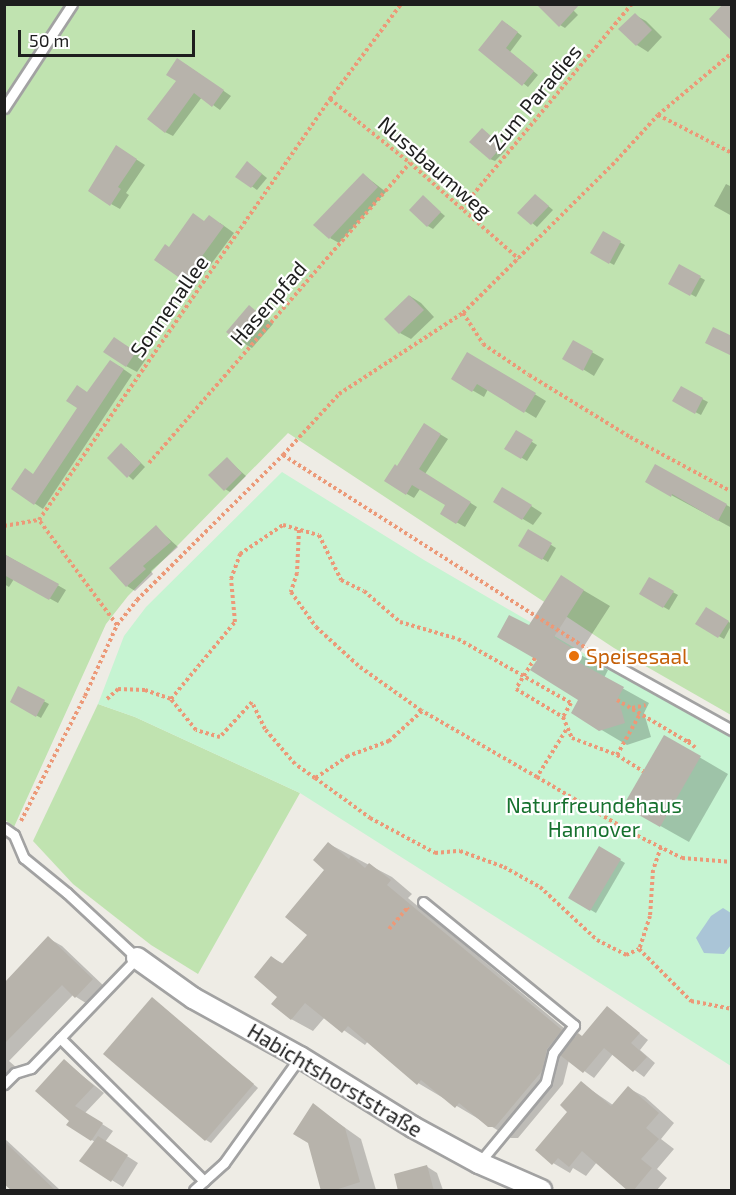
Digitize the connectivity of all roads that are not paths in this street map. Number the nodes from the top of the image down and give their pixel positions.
1 (72, 4) edge
2 (4, 108) edge
3 (606, 660) road end
4 (732, 730) edge
5 (4, 828) edge
6 (423, 902) dead end
7 (137, 958) junction
8 (60, 1038) junction
9 (300, 1057) junction
10 (4, 1084) edge
11 (479, 1164) junction
12 (204, 1181) junction
13 (194, 1191) edge
14 (541, 1191) edge

1 - 2 lane
3 - 4 lane
5 - 7 lane, Habichtshorststraße
6 - 11 lane
7 - 8 lane
7 - 9 street, Habichtshorststraße
8 - 10 lane
8 - 12 lane
9 - 11 street, Habichtshorststraße
9 - 12 lane
11 - 14 street, Habichtshorststraße
12 - 13 lane

